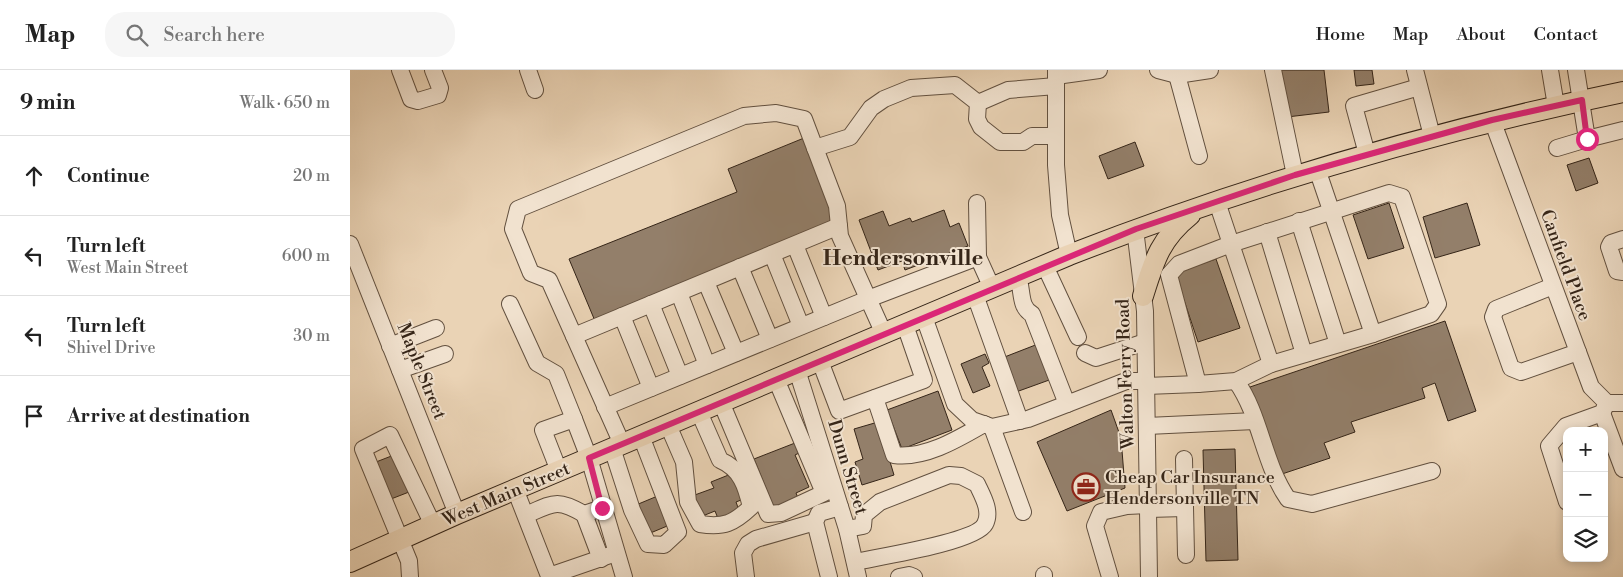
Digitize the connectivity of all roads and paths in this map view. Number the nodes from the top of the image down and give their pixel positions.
1 (400, 70) edge
2 (434, 70) edge
3 (528, 70) edge
4 (1094, 70) edge
5 (1158, 70) edge
6 (1210, 70) edge
7 (1273, 70) edge
8 (1414, 70) edge
9 (1550, 70) edge
10 (1576, 70) edge
11 (1177, 75) junction
12 (1056, 77) edge
13 (1419, 87) junction
14 (535, 90) dead end
15 (1623, 92) edge
16 (1582, 100) junction
17 (978, 103) junction
18 (1556, 106) junction
19 (1492, 120) junction
20 (1623, 130) edge
21 (1056, 136) junction
22 (1432, 136) junction
23 (1587, 139) junction
24 (815, 148) junction
25 (1558, 148) dead end
26 (1367, 154) junction
27 (1199, 156) dead end
28 (1316, 169) junction
29 (1295, 175) junction
30 (977, 203) dead end
31 (1208, 204) junction
32 (1331, 210) junction
33 (1299, 221) junction
34 (839, 226) junction
35 (1136, 229) junction
36 (1267, 232) junction
37 (1623, 239) edge
38 (350, 244) edge
39 (1231, 244) junction
40 (795, 245) junction
41 (772, 254) junction
42 (1069, 255) junction
43 (978, 257) junction
44 (1045, 266) junction
45 (740, 267) junction
46 (1623, 272) edge
47 (706, 282) junction
48 (1020, 284) junction
49 (1553, 286) junction
50 (983, 292) junction
51 (679, 293) junction
52 (1143, 296) junction
53 (868, 299) junction
54 (510, 304) dead end
55 (651, 304) junction
56 (622, 316) junction
57 (824, 317) junction
58 (924, 317) junction
59 (905, 325) junction
60 (801, 326) junction
61 (436, 328) dead end
62 (884, 334) junction
63 (1374, 334) junction
64 (574, 336) junction
65 (1078, 336) dead end
66 (770, 339) junction
67 (1145, 342) junction
68 (1338, 344) junction
69 (390, 346) junction
70 (1578, 352) junction
71 (736, 353) junction
72 (1085, 353) dead end
73 (445, 354) dead end
74 (1304, 354) junction
75 (820, 360) junction
76 (1270, 364) junction
77 (708, 365) junction
78 (400, 370) junction
79 (797, 370) junction
80 (680, 376) junction
81 (776, 379) junction
82 (1236, 381) junction
83 (1146, 384) junction
84 (1198, 384) junction
85 (651, 388) junction
86 (874, 398) junction
87 (721, 402) junction
88 (1067, 404) junction
89 (1611, 406) edge
90 (606, 407) junction
91 (699, 412) junction
92 (574, 419) junction
93 (1020, 421) junction
94 (1255, 422) junction
95 (668, 424) junction
96 (988, 426) junction
97 (1147, 426) junction
98 (641, 436) junction
99 (617, 446) junction
100 (589, 458) junction
101 (1184, 459) dead end
102 (1623, 469) edge
103 (559, 471) junction
104 (1432, 471) dead end
105 (515, 490) junction
106 (1563, 490) edge
107 (840, 507) junction
108 (1148, 507) junction
109 (602, 508) junction
110 (1186, 508) junction
111 (1024, 512) dead end
112 (457, 514) junction
113 (584, 514) junction
114 (526, 515) junction
115 (815, 522) junction
116 (433, 525) junction
117 (847, 529) junction
118 (400, 540) junction
119 (616, 553) junction
120 (1186, 555) dead end
121 (601, 559) junction
122 (350, 562) edge
123 (857, 570) edge
124 (549, 576) edge
125 (410, 577) edge
126 (624, 577) edge
127 (746, 577) edge
128 (829, 577) edge
129 (899, 577) edge
130 (914, 577) edge
131 (1110, 577) edge
132 (1149, 577) edge

1 - 2 street
3 - 14 street
4 - 12 street
5 - 11 street
6 - 11 street
7 - 29 street
8 - 13 street
9 - 18 street
10 - 16 street
11 - 27 street
12 - 17 street
12 - 21 street
13 - 22 street
13 - 26 street
15 - 16 main road, West Main Street
16 - 18 main road, West Main Street
16 - 23 street
17 - 21 street
17 - 24 street
18 - 19 main road, West Main Street
19 - 22 main road, West Main Street
19 - 49 street, Canfield Place
20 - 23 street
21 - 42 street
22 - 26 main road, West Main Street
23 - 25 street
24 - 34 street
24 - 64 street
26 - 28 main road, West Main Street
28 - 29 main road, West Main Street
28 - 32 street
29 - 31 main road, West Main Street
30 - 43 street
31 - 35 main road, West Main Street
31 - 39 street
31 - 52 main road
32 - 33 street
32 - 63 street
32 - 63 street
33 - 36 street
33 - 68 street
34 - 40 street
34 - 53 street
35 - 42 main road, West Main Street
35 - 52 street, Walton Ferry Road
36 - 39 street
36 - 74 street
37 - 46 street
38 - 69 street, Maple Street
39 - 76 street
39 - 84 street
40 - 41 street
40 - 57 street
41 - 45 street
41 - 60 street
42 - 44 main road, West Main Street
43 - 50 street
43 - 53 street
44 - 48 main road, West Main Street
44 - 65 street
45 - 47 street
45 - 66 street
47 - 51 street
47 - 71 street
48 - 50 main road, West Main Street
48 - 88 street
49 - 70 street, Canfield Place
49 - 70 street
50 - 58 main road, West Main Street
50 - 93 street
51 - 55 street
51 - 77 street
52 - 67 street, Walton Ferry Road
53 - 57 street
53 - 62 street
54 - 92 street
55 - 56 street
55 - 80 street
56 - 64 street
56 - 85 street
57 - 60 street
58 - 59 main road, West Main Street
58 - 96 street
59 - 62 main road, West Main Street
59 - 86 street
60 - 66 street
61 - 69 street
62 - 75 main road, West Main Street
63 - 68 street
64 - 90 street
66 - 71 street
67 - 72 street
67 - 83 street, Walton Ferry Road
68 - 74 street
69 - 78 street, Maple Street
70 - 89 street, Canfield Place
71 - 77 street
73 - 78 street
74 - 76 street
75 - 79 main road, West Main Street
75 - 86 street
76 - 82 street
77 - 80 street
78 - 112 street, Maple Street
79 - 81 main road, West Main Street
79 - 107 street, Dunn Street
80 - 85 street
81 - 87 main road, West Main Street
81 - 87 street
82 - 84 street
82 - 94 street
83 - 84 street
83 - 88 street
83 - 97 street, Walton Ferry Road
85 - 90 street
86 - 96 street
87 - 91 main road, West Main Street
88 - 93 street
89 - 102 street
89 - 106 street
90 - 99 street
91 - 95 main road, West Main Street
91 - 95 street
92 - 100 street
92 - 103 street
93 - 96 street
94 - 97 street
94 - 104 street
95 - 98 main road, West Main Street
96 - 111 street
97 - 108 street, Walton Ferry Road
98 - 99 main road, West Main Street
98 - 99 street
99 - 100 main road, West Main Street
100 - 103 main road, West Main Street
100 - 109 street
101 - 110 street
103 - 105 main road, West Main Street
105 - 112 main road, West Main Street
105 - 114 street
107 - 115 street
107 - 117 street, Dunn Street
108 - 110 street
108 - 131 street
108 - 132 street, Walton Ferry Road
109 - 113 street
109 - 119 street
110 - 120 street
112 - 116 main road, West Main Street
113 - 114 street
113 - 121 street
114 - 124 street
115 - 127 street
115 - 128 street
116 - 118 main road, West Main Street
116 - 118 street
117 - 123 street, Dunn Street
117 - 123 street
118 - 122 main road, West Main Street
118 - 125 street
119 - 121 street
119 - 126 street
121 - 124 street
129 - 130 street

